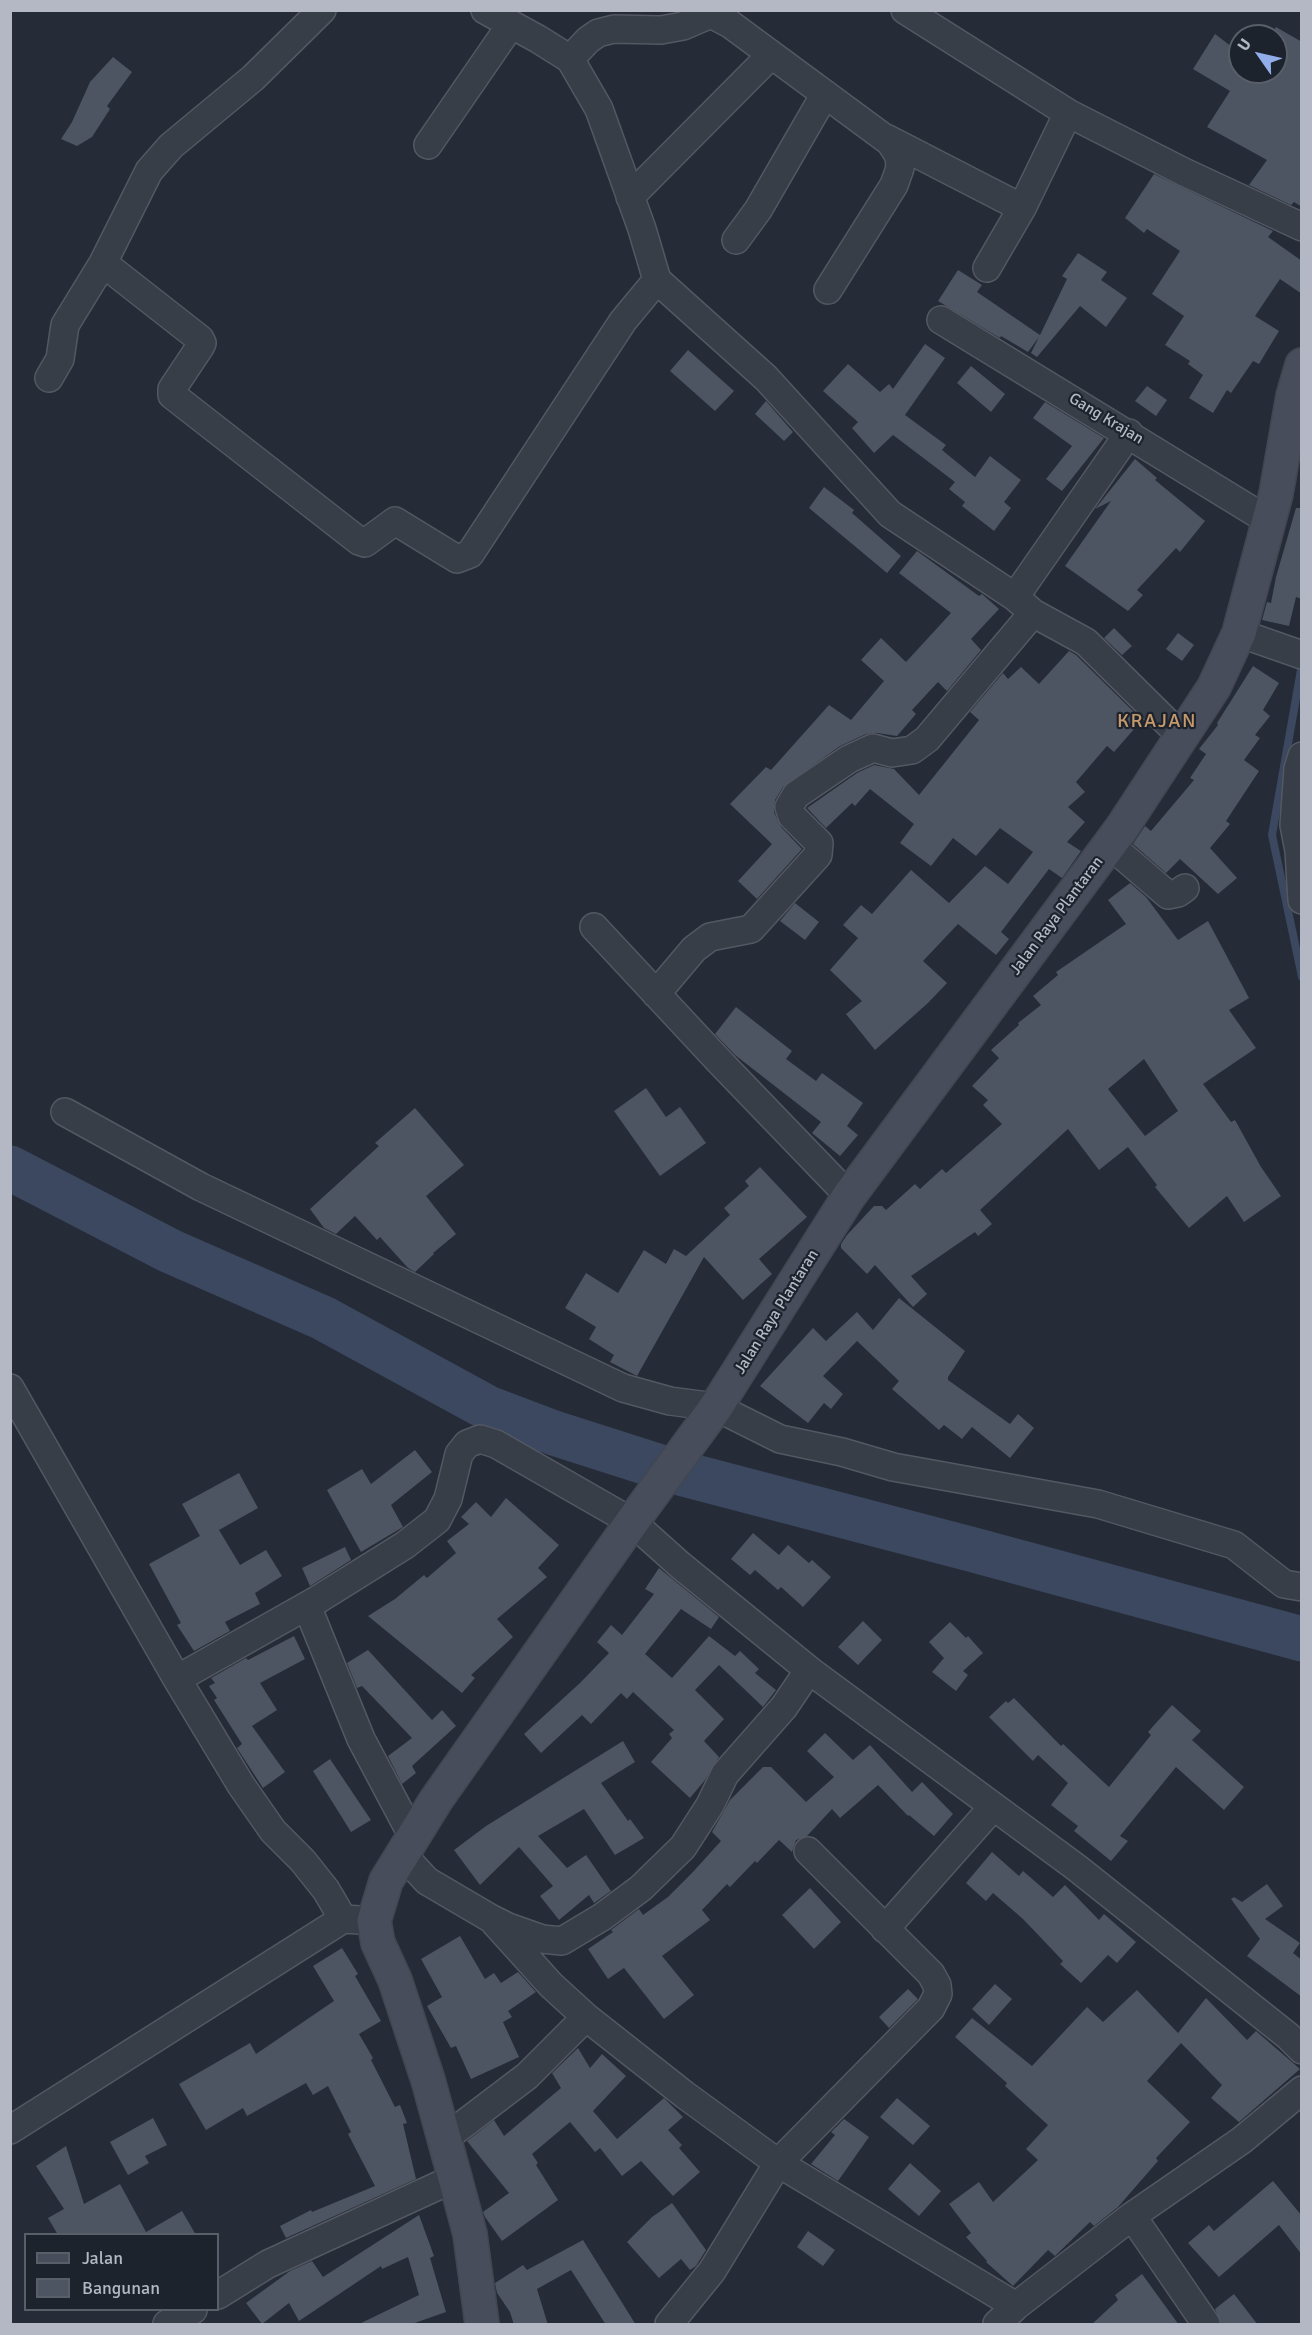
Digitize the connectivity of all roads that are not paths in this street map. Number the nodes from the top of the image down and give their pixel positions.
1 (322, 10) edge
2 (485, 10) edge
3 (905, 10) edge
4 (510, 26) junction
5 (771, 55) junction
6 (570, 59) junction
7 (825, 94) junction
8 (1068, 113) junction
9 (884, 137) junction
10 (428, 145) dead end
11 (630, 197) junction
12 (1022, 208) junction
13 (1302, 227) edge
14 (736, 240) dead end
15 (103, 263) junction
16 (987, 268) dead end
17 (657, 280) junction
18 (828, 290) dead end
19 (942, 320) dead end
20 (1302, 365) edge
21 (49, 378) dead end
22 (1129, 433) junction
23 (1269, 521) junction
24 (1024, 605) junction
25 (1239, 633) junction
26 (1298, 654) edge
27 (1181, 736) junction
28 (1302, 756) edge
29 (1110, 845) junction
30 (1185, 888) dead end
31 (1302, 900) edge
32 (594, 927) dead end
33 (656, 994) junction
34 (65, 1112) dead end
35 (849, 1196) junction
36 (10, 1388) edge
37 (712, 1413) junction
38 (638, 1515) junction
39 (1302, 1587) edge
40 (307, 1606) junction
41 (808, 1670) junction
42 (177, 1679) junction
43 (993, 1807) junction
44 (408, 1846) junction
45 (808, 1851) dead end
46 (490, 1918) junction
47 (358, 1920) junction
48 (885, 1929) junction
49 (586, 2016) junction
50 (1302, 2050) edge
51 (1302, 2090) edge
52 (10, 2130) edge
53 (444, 2139) junction
54 (778, 2163) junction
55 (455, 2178) junction
56 (1132, 2216) junction
57 (219, 2294) edge
58 (190, 2311) edge
59 (1007, 2315) edge
60 (168, 2325) edge
61 (482, 2325) edge
62 (669, 2325) edge
63 (1206, 2325) edge

1 - 15 street
2 - 4 street
3 - 8 street
4 - 6 street
4 - 10 street
5 - 6 street
5 - 7 street
5 - 11 street
6 - 11 street
7 - 9 street
7 - 14 street
8 - 12 street
8 - 13 street
9 - 12 street
9 - 18 street
11 - 17 street
12 - 16 street
15 - 17 street
15 - 21 street
17 - 24 street
19 - 22 street, Gang Krajan
20 - 23 main road, Jalan Raya Plantaran
22 - 23 street, Gang Krajan
22 - 24 street
23 - 25 main road, Jalan Raya Plantaran
24 - 27 street
24 - 33 street
25 - 26 street
25 - 27 main road, Jalan Raya Plantaran
27 - 29 main road, Jalan Raya Plantaran
28 - 31 street
29 - 30 street
29 - 35 main road, Jalan Raya Plantaran
32 - 33 street
33 - 35 street
34 - 37 street
35 - 37 main road, Jalan Raya Plantaran
36 - 42 street
37 - 38 main road, Jalan Raya Plantaran
37 - 39 street
38 - 40 street
38 - 41 street
38 - 44 main road, Jalan Raya Plantaran
40 - 42 street
40 - 44 street
41 - 43 street
41 - 46 street
42 - 47 street
43 - 48 street
43 - 50 street
44 - 46 street
44 - 47 main road, Jalan Raya Plantaran
45 - 48 street
46 - 49 street
47 - 52 street
47 - 53 main road
48 - 54 street
49 - 53 street
49 - 54 street
51 - 56 street
53 - 55 main road
54 - 59 street
54 - 62 street
55 - 57 street
55 - 61 main road
56 - 59 street
56 - 63 street
58 - 60 street

